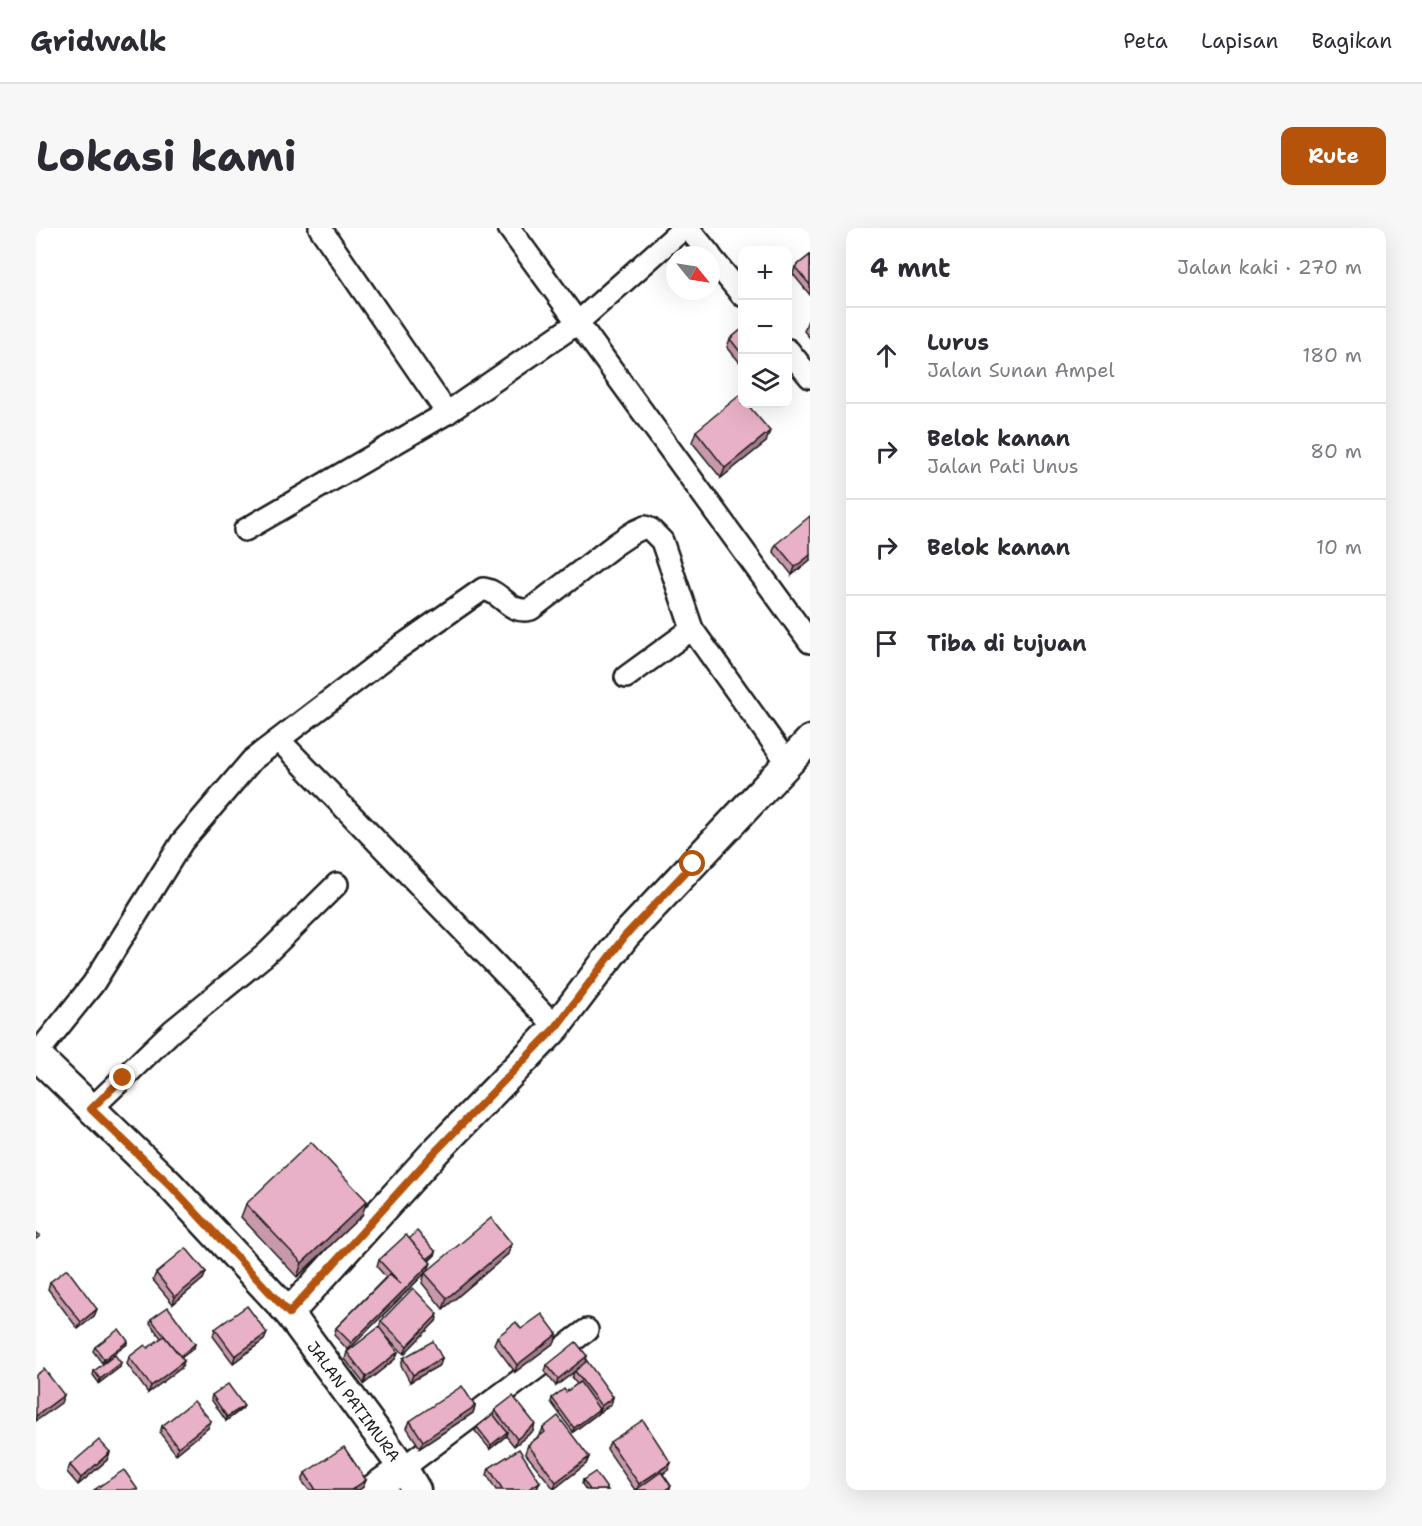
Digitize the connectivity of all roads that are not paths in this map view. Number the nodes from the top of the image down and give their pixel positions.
1 (320, 228) edge
2 (508, 228) edge
3 (686, 228) edge
4 (701, 246) edge
5 (720, 268) edge
6 (738, 290) edge
7 (576, 324) junction
8 (791, 354) edge
9 (810, 378) edge
10 (447, 413) junction
11 (245, 530) dead end
12 (692, 629) junction
13 (810, 642) edge
14 (626, 677) dead end
15 (279, 740) junction
16 (810, 740) edge
17 (787, 762) junction
18 (337, 884) dead end
19 (556, 1027) junction
20 (36, 1055) edge
21 (91, 1109) junction
22 (289, 1313) junction
23 (587, 1330) dead end
24 (410, 1479) edge
25 (372, 1490) edge

1 - 10 street
2 - 7 street
3 - 4 street
3 - 7 street
5 - 6 street
7 - 10 street
7 - 13 street
8 - 9 street
10 - 11 street
12 - 14 street
12 - 15 street
12 - 17 street
15 - 19 street
15 - 20 street
16 - 17 main road
17 - 19 main road
18 - 21 street
19 - 22 main road
20 - 21 main road, JALAN PATIMURA
21 - 22 main road, JALAN PATIMURA
22 - 24 main road, JALAN PATIMURA
23 - 24 street
24 - 25 main road

